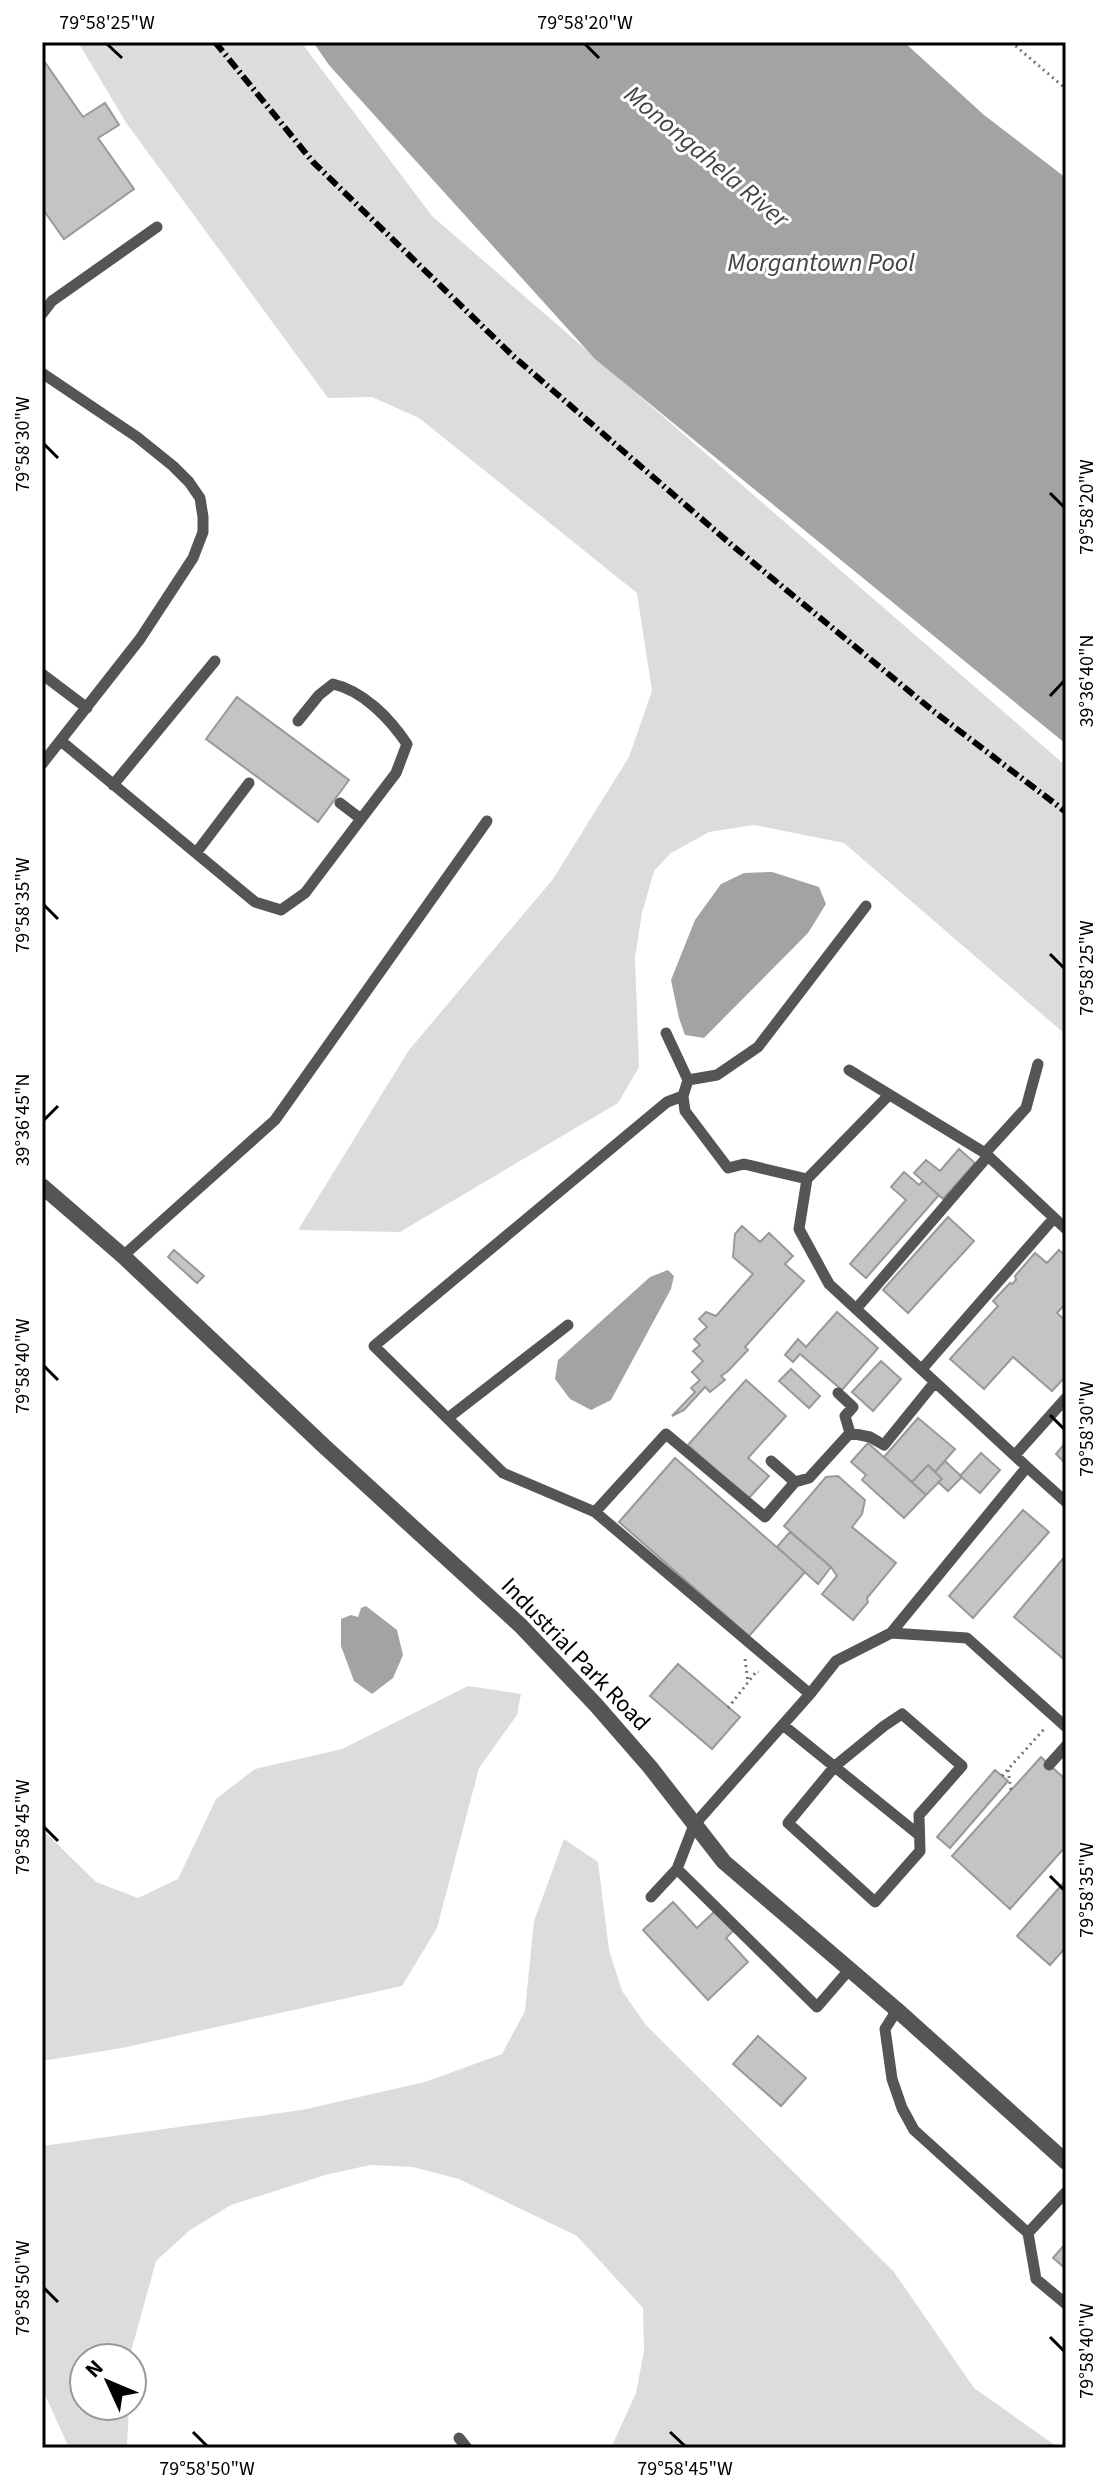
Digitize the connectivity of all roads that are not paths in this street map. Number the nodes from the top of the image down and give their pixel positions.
1 (157, 227) dead end
2 (42, 314) edge
3 (42, 373) edge
4 (215, 661) dead end
5 (42, 674) edge
6 (87, 708) junction
7 (298, 721) dead end
8 (61, 741) junction
9 (42, 764) edge
10 (249, 783) dead end
11 (113, 785) junction
12 (340, 803) dead end
13 (361, 819) junction
14 (487, 821) dead end
15 (196, 853) junction
16 (866, 906) dead end
17 (666, 1033) dead end
18 (1038, 1064) dead end
19 (849, 1070) dead end
20 (688, 1080) junction
21 (889, 1095) junction
22 (683, 1096) junction
23 (986, 1154) junction
24 (807, 1179) junction
25 (42, 1186) edge
26 (1054, 1218) junction
27 (1066, 1229) edge
28 (123, 1256) junction
29 (856, 1309) junction
30 (568, 1325) dead end
31 (922, 1369) junction
32 (935, 1382) junction
33 (838, 1393) dead end
34 (1066, 1398) edge
35 (448, 1418) junction
36 (850, 1433) junction
37 (1015, 1455) junction
38 (771, 1461) dead end
39 (1027, 1467) junction
40 (795, 1482) junction
41 (1066, 1502) edge
42 (595, 1512) junction
43 (891, 1633) junction
44 (810, 1694) junction
45 (783, 1725) junction
46 (1066, 1727) edge
47 (1066, 1746) edge
48 (1049, 1765) dead end
49 (835, 1766) junction
50 (694, 1825) junction
51 (919, 1835) junction
52 (677, 1869) junction
53 (651, 1897) dead end
54 (849, 1970) junction
55 (897, 2010) junction
56 (1066, 2162) edge
57 (1066, 2192) edge
58 (1028, 2233) junction
59 (1066, 2304) edge

1 - 2 lane
3 - 6 lane
4 - 11 lane
5 - 6 lane
6 - 8 lane
7 - 13 lane
8 - 9 lane
8 - 11 lane
10 - 15 lane
11 - 15 lane
12 - 13 lane
13 - 15 lane
14 - 28 lane
16 - 20 lane
17 - 20 lane
18 - 23 lane
19 - 21 lane
20 - 22 lane
21 - 23 lane
21 - 24 lane
22 - 24 lane
22 - 35 lane
23 - 26 lane
23 - 29 lane
24 - 29 lane
25 - 28 street, Industrial Park Road
26 - 27 lane
26 - 31 lane
28 - 50 street, Industrial Park Road
29 - 31 lane
30 - 35 lane
31 - 32 lane
32 - 36 lane
32 - 37 lane
33 - 36 lane
34 - 37 lane
35 - 42 lane
36 - 40 lane
37 - 39 lane
38 - 40 lane
39 - 41 lane
39 - 43 lane
40 - 42 lane
42 - 44 lane
43 - 44 lane
43 - 46 lane
44 - 45 lane
45 - 49 lane
45 - 50 lane
47 - 48 lane
49 - 51 lane
49 - 51 lane
49 - 51 lane
50 - 52 lane
50 - 54 street, Industrial Park Road
52 - 53 lane
52 - 54 lane
54 - 55 street, Industrial Park Road
55 - 56 street, Industrial Park Road
55 - 58 lane
57 - 58 lane
58 - 59 lane

